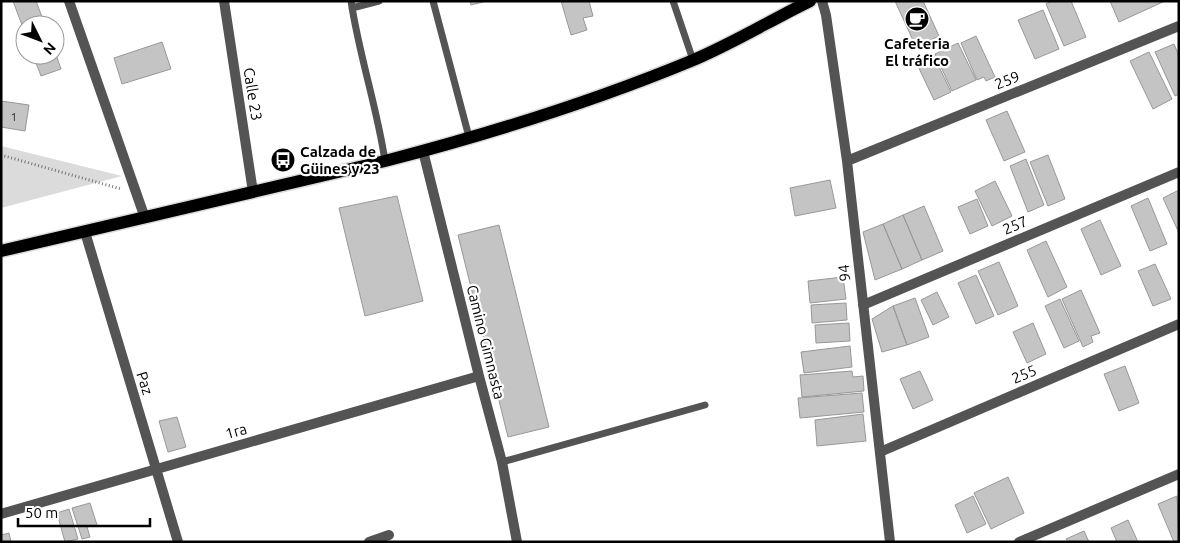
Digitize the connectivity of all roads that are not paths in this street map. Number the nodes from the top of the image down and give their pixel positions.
1 (69, 1) edge
2 (224, 1) edge
3 (379, 1) edge
4 (433, 1) edge
5 (673, 1) edge
6 (810, 1) edge
7 (822, 1) edge
8 (352, 4) edge
9 (789, 6) edge
10 (1179, 26) edge
11 (693, 60) junction
12 (469, 137) junction
13 (423, 151) junction
14 (385, 161) junction
15 (846, 161) junction
16 (1179, 172) edge
17 (253, 192) junction
18 (145, 218) junction
19 (85, 232) junction
20 (1, 251) edge
21 (863, 305) junction
22 (1179, 324) edge
23 (479, 376) junction
24 (705, 405) dead end
25 (880, 452) junction
26 (502, 462) junction
27 (156, 470) junction
28 (1179, 474) edge
29 (1, 514) edge
30 (389, 535) dead end
31 (178, 542) edge
32 (369, 542) edge
33 (517, 542) edge
34 (890, 542) edge
35 (1019, 542) edge

1 - 18 street
2 - 17 street, Calle 23
3 - 8 lane
4 - 12 lane
5 - 11 lane
6 - 9 main road
7 - 15 street, 94
8 - 14 lane
9 - 11 main road
10 - 15 street, 259
11 - 12 main road
12 - 13 main road
13 - 14 main road
13 - 23 street, Camino Gimnasta
14 - 17 main road
15 - 21 street, 94
16 - 21 street, 257
17 - 18 main road
18 - 19 main road
19 - 20 main road
19 - 27 street, Paz
21 - 25 street, 94
22 - 25 street, 255
23 - 26 street, Camino Gimnasta
23 - 27 street, 1ra
24 - 26 lane
25 - 34 street, 94
26 - 33 street, Camino Gimnasta
27 - 29 street, 1ra
27 - 31 street, Paz
28 - 35 street
30 - 32 street

